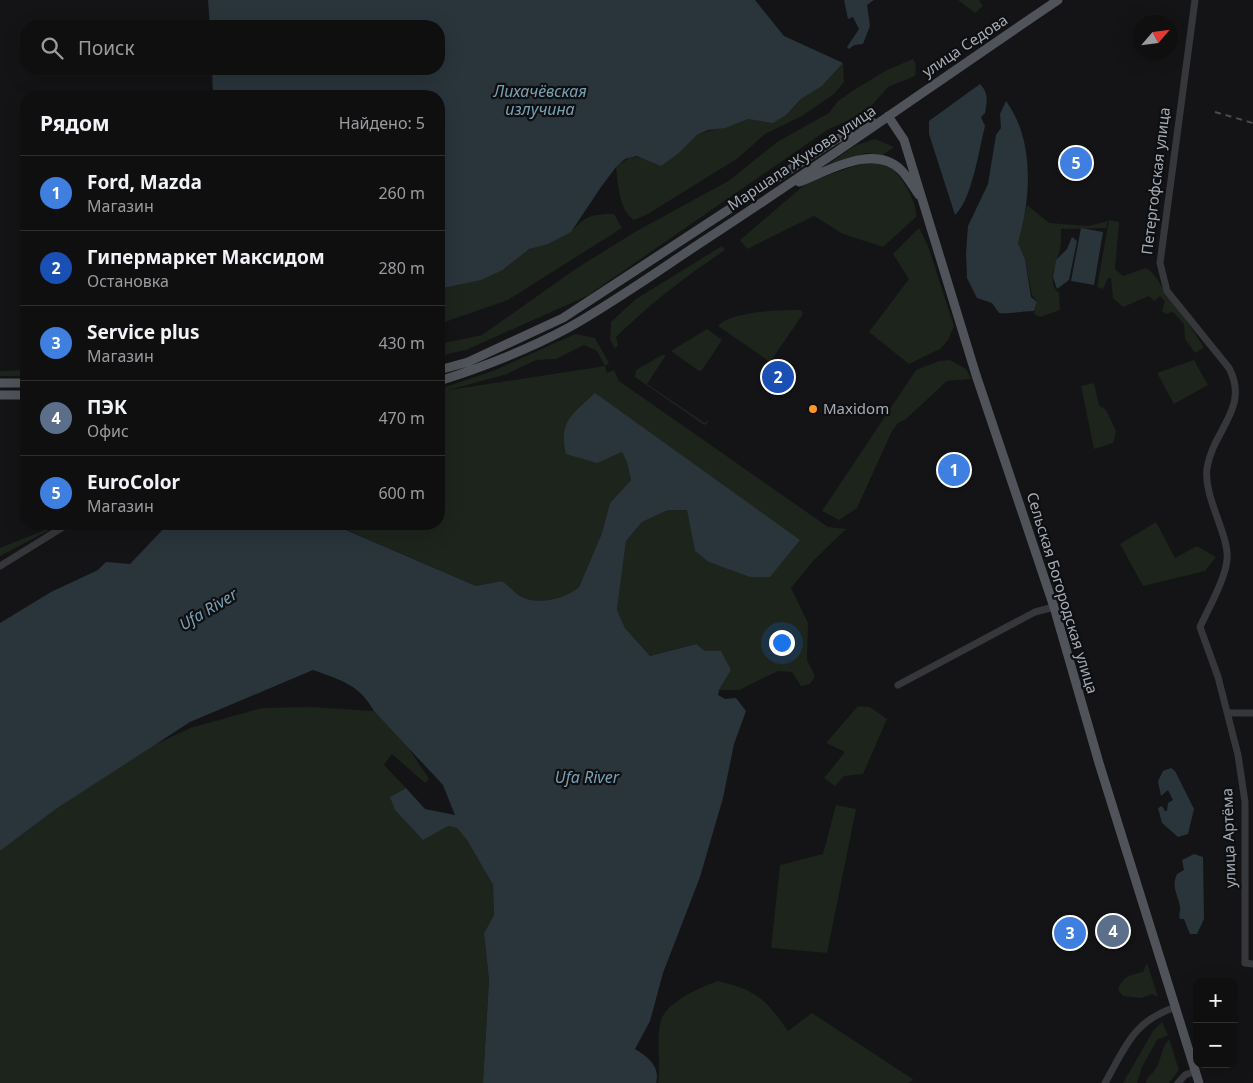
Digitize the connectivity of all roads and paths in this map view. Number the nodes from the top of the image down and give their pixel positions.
1 (1058, 0) edge
2 (1195, 0) edge
3 (888, 116) junction
4 (783, 189) junction
5 (924, 201) junction
6 (445, 368) edge
7 (445, 378) edge
8 (0, 381) edge
9 (20, 383) edge
10 (20, 394) edge
11 (0, 395) edge
12 (58, 530) edge
13 (0, 566) edge
14 (1054, 607) junction
15 (1200, 628) joint
16 (898, 685) dead end
17 (1228, 713) junction
18 (1253, 713) edge
19 (1249, 964) edge
20 (1176, 1007) junction
21 (1196, 1072) junction
22 (1105, 1083) edge
23 (1178, 1083) edge
24 (1199, 1083) edge

1 - 3 main road, улица Седова
2 - 15 street, Петергофская улица
3 - 4 main road, Маршала Жукова улица
3 - 5 main road, Сельская Богородская улица
3 - 6 main road, Маршала Жукова улица
4 - 5 main road
4 - 7 main road, Маршала Жукова улица
5 - 14 main road, Сельская Богородская улица
8 - 9 main road
10 - 11 main road
12 - 13 street
14 - 16 street
14 - 20 main road, Сельская Богородская улица
15 - 17 street, улица Артёма
17 - 18 street
17 - 19 street, улица Артёма
20 - 21 main road, Сельская Богородская улица
20 - 22 street
21 - 23 street
21 - 24 main road, Сельская Богородская улица

